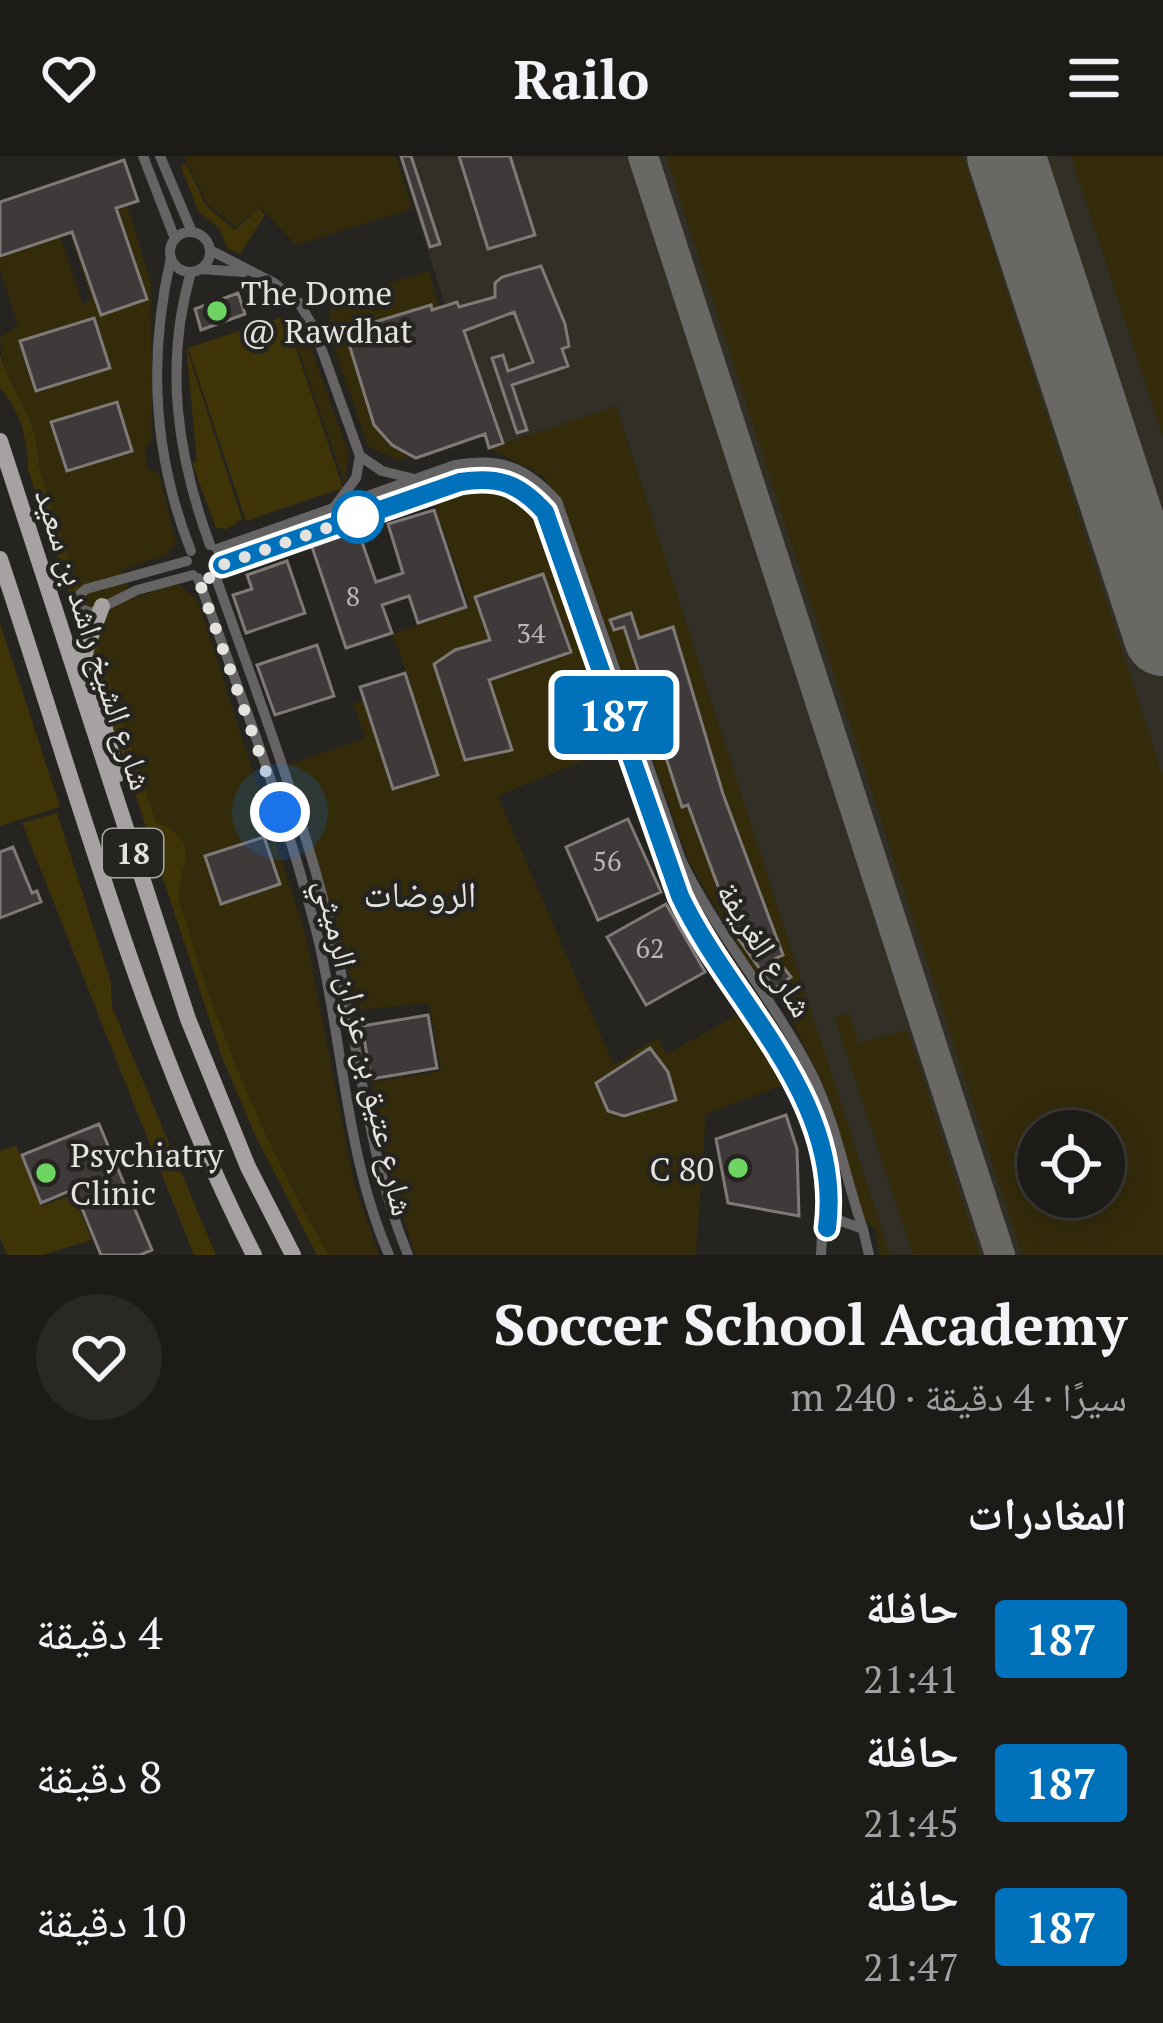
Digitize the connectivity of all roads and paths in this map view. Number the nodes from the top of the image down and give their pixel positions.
1 (143, 156) edge
2 (160, 156) edge
3 (192, 232) junction
4 (175, 239) junction
5 (210, 250) junction
6 (171, 258) junction
7 (195, 270) junction
8 (248, 272) junction
9 (0, 441) edge
10 (360, 456) junction
11 (416, 479) junction
12 (333, 508) junction
13 (213, 547) junction
14 (189, 556) junction
15 (0, 559) edge
16 (219, 570) junction
17 (196, 576) junction
18 (102, 606) junction
19 (119, 812) junction
20 (827, 1228) junction
21 (863, 1229) junction
22 (818, 1251) edge
23 (870, 1254) edge
24 (254, 1255) edge
25 (293, 1255) edge
26 (389, 1255) edge
27 (408, 1255) edge

1 - 4 street
2 - 3 street
3 - 4 street
3 - 5 street
4 - 6 street
5 - 7 street
5 - 8 street
6 - 7 street
6 - 14 street
7 - 8 street
7 - 13 street
8 - 10 street
9 - 19 main road, شارع الشيخ راشد بن سعيد / 18
10 - 11 street
10 - 12 street
11 - 12 street, شارع الغريفة
11 - 21 street, شارع الغريفة
12 - 13 street, شارع الغريفة
13 - 14 street, شارع الغريفة
13 - 16 street, شارع عتيق بن عزران الرميثي
14 - 17 street, شارع عتيق بن عزران الرميثي
14 - 18 street
15 - 24 main road, شارع الشيخ راشد بن سعيد / 18
16 - 17 street
16 - 20 street, شارع الغريفة
16 - 27 street, شارع عتيق بن عزران الرميثي
17 - 18 street
17 - 26 street, شارع عتيق بن عزران الرميثي
18 - 19 main road
19 - 25 main road, شارع الشيخ راشد بن سعيد / 18
20 - 21 street
20 - 22 street
21 - 23 street, شارع الغريفة

